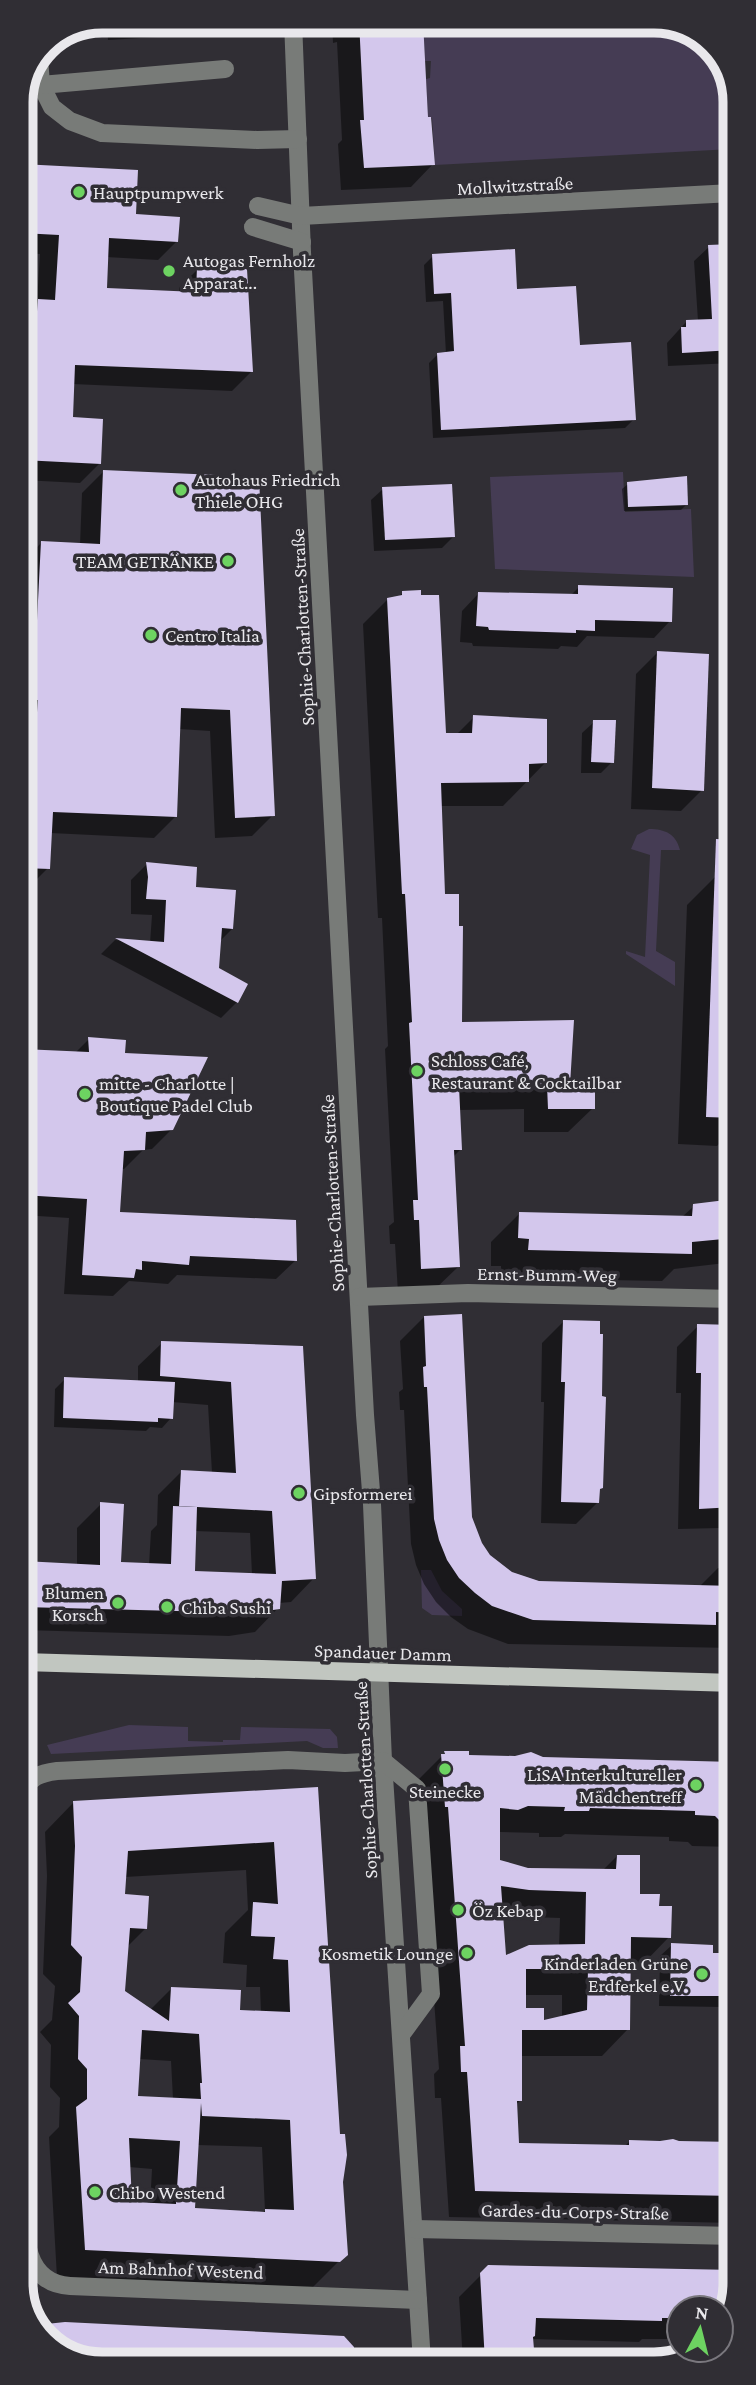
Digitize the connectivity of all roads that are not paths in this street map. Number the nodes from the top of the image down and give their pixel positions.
1 (294, 33) edge
2 (225, 69) dead end
3 (40, 72) edge
4 (41, 85) junction
5 (298, 139) junction
6 (723, 195) edge
7 (258, 205) dead end
8 (301, 216) junction
9 (253, 227) dead end
10 (302, 242) junction
11 (359, 1297) junction
12 (723, 1299) edge
13 (33, 1663) edge
14 (380, 1673) junction
15 (723, 1683) edge
16 (383, 1761) junction
17 (33, 1778) edge
18 (401, 2035) junction
19 (414, 2229) junction
20 (723, 2236) edge
21 (33, 2266) edge
22 (418, 2300) junction
23 (421, 2352) edge

1 - 5 street, Sophie-Charlotten-Straße
2 - 4 street
3 - 4 street
4 - 5 street
5 - 8 street, Sophie-Charlotten-Straße
6 - 8 street, Mollwitzstraße
7 - 8 street, Mollwitzstraße
8 - 10 street, Sophie-Charlotten-Straße
9 - 10 street
10 - 11 street, Sophie-Charlotten-Straße
11 - 12 street, Ernst-Bumm-Weg
11 - 14 street, Sophie-Charlotten-Straße
13 - 14 main road, Spandauer Damm
14 - 15 main road, Spandauer Damm
14 - 16 street, Sophie-Charlotten-Straße
16 - 17 street
16 - 18 street, Sophie-Charlotten-Straße
16 - 18 street
18 - 19 street, Sophie-Charlotten-Straße
19 - 20 street, Gardes-du-Corps-Straße
19 - 22 street, Sophie-Charlotten-Straße
21 - 22 street, Am Bahnhof Westend
22 - 23 street, Sophie-Charlotten-Straße

